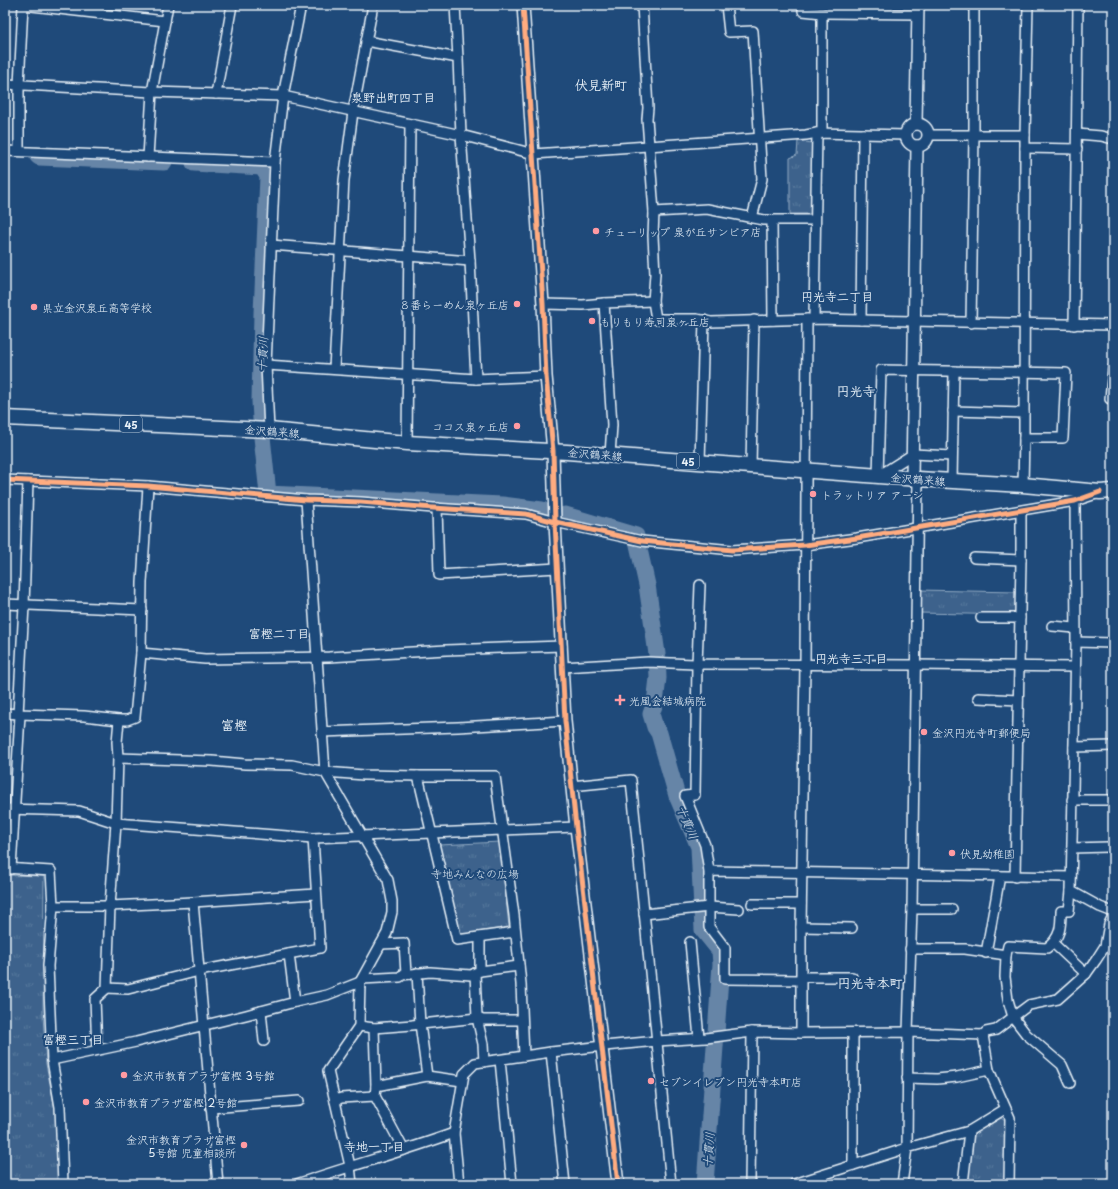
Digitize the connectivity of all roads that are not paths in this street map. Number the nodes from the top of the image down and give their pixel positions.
1 (168, 5) edge
2 (232, 5) edge
3 (301, 5) edge
4 (373, 5) edge
5 (455, 5) edge
6 (523, 5) edge
7 (642, 5) edge
8 (726, 5) edge
9 (803, 5) edge
10 (974, 5) edge
11 (1028, 5) edge
12 (1078, 5) edge
13 (918, 10) edge
14 (822, 14) junction
15 (165, 21) junction
16 (366, 41) junction
17 (458, 58) junction
18 (5, 84) edge
19 (19, 86) junction
20 (152, 92) junction
21 (216, 94) junction
22 (283, 96) junction
23 (353, 112) junction
24 (410, 124) junction
25 (916, 124) junction
26 (819, 133) junction
27 (863, 134) junction
28 (1077, 134) junction
29 (461, 135) junction
30 (906, 135) junction
31 (928, 135) junction
32 (974, 135) junction
33 (1025, 135) junction
34 (760, 139) junction
35 (1113, 139) edge
36 (649, 146) junction
37 (917, 146) junction
38 (1025, 148) junction
39 (1077, 148) junction
40 (5, 151) edge
41 (19, 151) junction
42 (534, 154) junction
43 (148, 157) junction
44 (275, 162) junction
45 (654, 212) junction
46 (752, 218) junction
47 (772, 220) junction
48 (815, 220) junction
49 (271, 245) junction
50 (341, 251) junction
51 (408, 256) junction
52 (470, 261) junction
53 (653, 301) junction
54 (604, 303) junction
55 (543, 304) junction
56 (811, 319) junction
57 (704, 320) junction
58 (754, 320) junction
59 (773, 320) junction
60 (861, 320) junction
61 (915, 322) junction
62 (971, 323) junction
63 (1025, 324) junction
64 (1074, 325) junction
65 (1113, 325) edge
66 (266, 365) junction
67 (1113, 368) edge
68 (334, 369) junction
69 (914, 370) junction
70 (954, 371) junction
71 (1024, 372) junction
72 (407, 374) junction
73 (546, 376) junction
74 (476, 379) junction
75 (1110, 399) dead end
76 (953, 411) junction
77 (1024, 413) junction
78 (5, 418) edge
79 (263, 430) junction
80 (1024, 438) junction
81 (407, 443) junction
82 (553, 451) junction
83 (913, 454) junction
84 (610, 455) junction
85 (952, 456) junction
86 (700, 462) junction
87 (751, 466) junction
88 (806, 470) junction
89 (878, 476) junction
90 (915, 479) junction
91 (5, 480) edge
92 (28, 481) junction
93 (952, 481) junction
94 (1023, 485) junction
95 (148, 486) junction
96 (1106, 492) edge
97 (306, 500) junction
98 (1075, 501) junction
99 (437, 508) junction
100 (1021, 511) junction
101 (555, 522) junction
102 (917, 528) junction
103 (805, 544) junction
104 (974, 558) dead end
105 (1021, 560) junction
106 (557, 568) junction
107 (700, 585) dead end
108 (5, 604) edge
109 (24, 606) junction
110 (142, 610) junction
111 (981, 618) dead end
112 (1020, 618) junction
113 (1052, 626) dead end
114 (1075, 628) junction
115 (1076, 642) junction
116 (1113, 643) edge
117 (562, 646) junction
118 (141, 653) junction
119 (317, 657) junction
120 (697, 664) junction
121 (805, 665) junction
122 (915, 665) junction
123 (1019, 667) junction
124 (1074, 667) junction
125 (562, 668) junction
126 (978, 698) dead end
127 (1018, 700) junction
128 (5, 714) edge
129 (19, 714) junction
130 (119, 720) junction
131 (565, 721) junction
132 (322, 732) junction
133 (1113, 746) edge
134 (1074, 747) junction
135 (118, 758) junction
136 (325, 772) junction
137 (418, 776) junction
138 (571, 786) junction
139 (1072, 800) junction
140 (1113, 800) edge
141 (10, 810) edge
142 (116, 823) junction
143 (576, 827) junction
144 (503, 831) junction
145 (432, 834) junction
146 (362, 836) junction
147 (313, 838) junction
148 (1108, 847) dead end
149 (1072, 848) junction
150 (8, 868) edge
151 (708, 871) junction
152 (802, 873) junction
153 (912, 875) junction
154 (1000, 876) junction
155 (1015, 877) junction
156 (1071, 877) junction
157 (1071, 891) junction
158 (316, 894) junction
159 (193, 902) junction
160 (752, 904) dead end
161 (801, 904) junction
162 (53, 906) junction
163 (110, 906) junction
164 (704, 908) junction
165 (739, 908) dead end
166 (912, 909) junction
167 (952, 909) dead end
168 (1113, 912) edge
169 (644, 914) junction
170 (1113, 916) edge
171 (801, 927) junction
172 (852, 928) dead end
173 (515, 932) junction
174 (480, 937) junction
175 (690, 942) dead end
176 (1053, 943) junction
177 (381, 944) junction
178 (910, 949) junction
179 (986, 953) junction
180 (289, 954) junction
181 (1006, 955) junction
182 (519, 966) junction
183 (199, 971) junction
184 (478, 972) junction
185 (406, 974) junction
186 (417, 974) junction
187 (1086, 974) junction
188 (852, 977) dead end
189 (800, 978) junction
190 (361, 981) junction
191 (107, 988) junction
192 (295, 1002) junction
193 (261, 1011) junction
194 (1013, 1017) junction
195 (477, 1018) junction
196 (522, 1020) junction
197 (420, 1024) junction
198 (204, 1025) junction
199 (359, 1026) junction
200 (374, 1028) junction
201 (752, 1032) junction
202 (908, 1032) junction
203 (801, 1033) junction
204 (853, 1033) junction
205 (983, 1035) junction
206 (699, 1038) junction
207 (264, 1041) dead end
208 (657, 1041) junction
209 (602, 1046) junction
210 (97, 1050) junction
211 (551, 1052) junction
212 (524, 1056) junction
213 (52, 1060) junction
214 (500, 1060) junction
215 (484, 1062) junction
216 (989, 1070) junction
217 (427, 1076) junction
218 (907, 1078) junction
219 (462, 1081) junction
220 (1070, 1083) dead end
221 (376, 1091) junction
222 (299, 1101) dead end
223 (335, 1101) junction
224 (211, 1108) junction
225 (1005, 1109) junction
226 (969, 1131) junction
227 (454, 1133) junction
228 (907, 1148) junction
229 (404, 1150) junction
230 (854, 1165) junction
231 (350, 1166) junction
232 (63, 1184) edge
233 (218, 1184) edge
234 (297, 1184) edge
235 (352, 1184) edge
236 (459, 1184) edge
237 (512, 1184) edge
238 (565, 1184) edge
239 (618, 1184) edge
240 (671, 1184) edge
241 (750, 1184) edge
242 (794, 1184) edge
243 (902, 1184) edge
244 (963, 1184) edge
245 (1009, 1184) edge

1 - 15 street
2 - 21 street
3 - 22 street
4 - 16 street
5 - 17 street
6 - 42 street
7 - 36 street
8 - 34 street
9 - 14 street
10 - 32 street
11 - 33 street
12 - 28 street
13 - 14 street
13 - 25 street
14 - 26 street
15 - 19 street
15 - 20 street
16 - 17 street
16 - 23 street
17 - 29 street
18 - 19 street
19 - 20 street
19 - 41 street
20 - 21 street
20 - 43 street
21 - 22 street
22 - 23 street
22 - 44 street
23 - 24 street
23 - 50 street
24 - 29 street
24 - 51 street
25 - 30 street
25 - 31 street
26 - 27 street
26 - 34 street
26 - 48 street
27 - 30 street
27 - 60 street
28 - 35 street
28 - 39 street
29 - 42 street
29 - 52 street
30 - 37 street
31 - 32 street
31 - 37 street
32 - 33 street
32 - 62 street
33 - 38 street
34 - 36 street
34 - 46 street
36 - 42 street
36 - 45 street
37 - 61 street
38 - 39 street
38 - 63 street
39 - 64 street
40 - 41 street
41 - 43 street
42 - 55 street
43 - 44 street
44 - 49 street
45 - 46 street
45 - 53 street
46 - 47 street
47 - 48 street
47 - 59 street
48 - 56 street
49 - 50 street
49 - 66 street
50 - 51 street
50 - 68 street
51 - 52 street
51 - 72 street
52 - 74 street
53 - 54 street
53 - 57 street
54 - 55 street
54 - 84 street
55 - 73 street
56 - 59 street
56 - 60 street
56 - 88 street
57 - 58 street
57 - 86 street
58 - 59 street
58 - 87 street
60 - 61 street
61 - 62 street
61 - 69 street
62 - 63 street
63 - 64 street
63 - 71 street
64 - 65 street
66 - 68 street
66 - 79 street
67 - 75 street
68 - 72 street
69 - 70 street
69 - 83 street
69 - 89 street
70 - 71 street
70 - 76 street
71 - 77 street
71 - 80 street
72 - 74 street
72 - 81 street
73 - 74 street
73 - 82 street
76 - 77 street
76 - 85 street
77 - 80 street
78 - 79 main road, 金沢鶴来線 / 45
79 - 81 main road, 金沢鶴来線 / 45
80 - 94 street
81 - 82 main road, 金沢鶴来線 / 45
82 - 84 main road, 金沢鶴来線 / 45
82 - 101 street
83 - 85 street
83 - 89 street
83 - 90 street
84 - 86 main road, 金沢鶴来線 / 45
85 - 93 street
86 - 87 main road, 金沢鶴来線 / 45
87 - 88 main road, 金沢鶴来線 / 45
88 - 89 main road, 金沢鶴来線 / 45
88 - 103 street
89 - 90 main road, 金沢鶴来線 / 45
90 - 93 main road, 金沢鶴来線 / 45
90 - 102 street
91 - 92 street
92 - 95 street
92 - 109 street
93 - 94 main road, 金沢鶴来線 / 45
94 - 96 main road, 金沢鶴来線 / 45
95 - 97 street
95 - 110 street
96 - 98 street
97 - 99 street
97 - 119 street
98 - 100 street
98 - 114 street
99 - 101 street
99 - 106 street
100 - 102 street
100 - 105 street
101 - 103 street
101 - 106 street
102 - 103 street
102 - 122 street
103 - 121 street
104 - 105 street
105 - 112 street
106 - 117 street
107 - 120 street
108 - 109 street
109 - 110 street
109 - 129 street
110 - 118 street
111 - 112 street
112 - 123 street
113 - 114 street
114 - 115 street
115 - 116 street
115 - 124 street
117 - 119 street
117 - 125 street
118 - 119 street
118 - 130 street
119 - 132 street
120 - 121 street
120 - 125 street
120 - 151 street
121 - 122 street
121 - 152 street
122 - 123 street
122 - 153 street
123 - 124 street
123 - 127 street
124 - 134 street
125 - 131 street
126 - 127 street
127 - 155 street
128 - 129 street
129 - 130 street
129 - 141 street
130 - 135 street
131 - 132 street
131 - 138 street
132 - 136 street
133 - 134 street
134 - 139 street
135 - 136 street
135 - 142 street
136 - 137 street
136 - 146 street
137 - 144 street
137 - 145 street
138 - 143 street
138 - 169 street
139 - 140 street
139 - 149 street
141 - 142 street
141 - 150 street
142 - 147 street
142 - 163 street
143 - 144 street
143 - 209 street
144 - 145 street
144 - 173 street
145 - 146 street
145 - 174 street
146 - 147 street
146 - 177 street
147 - 158 street
148 - 149 street
149 - 156 street
150 - 162 street
151 - 152 street
151 - 164 street
152 - 153 street
152 - 161 street
153 - 154 street
153 - 166 street
154 - 155 street
154 - 179 street
155 - 156 street
156 - 157 street
157 - 168 street
157 - 176 street
158 - 159 street
158 - 180 street
159 - 163 street
159 - 183 street
160 - 161 street
161 - 171 street
162 - 163 street
162 - 213 street
163 - 191 street
164 - 165 street
164 - 169 street
164 - 189 street
166 - 167 street
166 - 178 street
169 - 208 street
170 - 187 street
171 - 172 street
171 - 189 street
173 - 174 street
173 - 182 street
174 - 184 street
175 - 206 street
176 - 181 street
176 - 187 street
177 - 185 street
177 - 190 street
178 - 179 street
178 - 202 street
179 - 181 street
180 - 183 street
180 - 192 street
181 - 194 street
182 - 184 street
182 - 196 street
183 - 191 street
183 - 198 street
184 - 186 street
184 - 195 street
185 - 186 street
185 - 190 street
186 - 197 street
187 - 194 street
188 - 189 street
189 - 203 street
190 - 192 street
190 - 199 street
191 - 210 street
192 - 193 street
193 - 198 street
193 - 207 street
194 - 205 street
194 - 220 street
195 - 196 street
195 - 197 street
195 - 215 street
196 - 212 street
197 - 200 street
197 - 217 street
198 - 210 street
198 - 224 street
199 - 200 street
199 - 223 street
200 - 221 street
201 - 203 street
201 - 206 street
201 - 241 street
202 - 204 street
202 - 205 street
202 - 218 street
203 - 204 street
204 - 230 street
205 - 216 street
206 - 208 street
208 - 209 street
208 - 240 street
209 - 211 street
209 - 239 street
210 - 213 street
211 - 212 street
211 - 238 street
212 - 214 street
213 - 232 street
214 - 215 street
214 - 237 street
215 - 219 street
216 - 218 street
216 - 225 street
217 - 219 street
217 - 221 street
218 - 228 street
219 - 227 street
221 - 223 street
221 - 229 street
222 - 224 street
223 - 231 street
224 - 233 street
225 - 226 street
225 - 245 street
226 - 228 street
226 - 244 street
227 - 229 street
227 - 236 street
228 - 230 street
228 - 243 street
229 - 231 street
230 - 242 street
231 - 234 street
231 - 235 street

